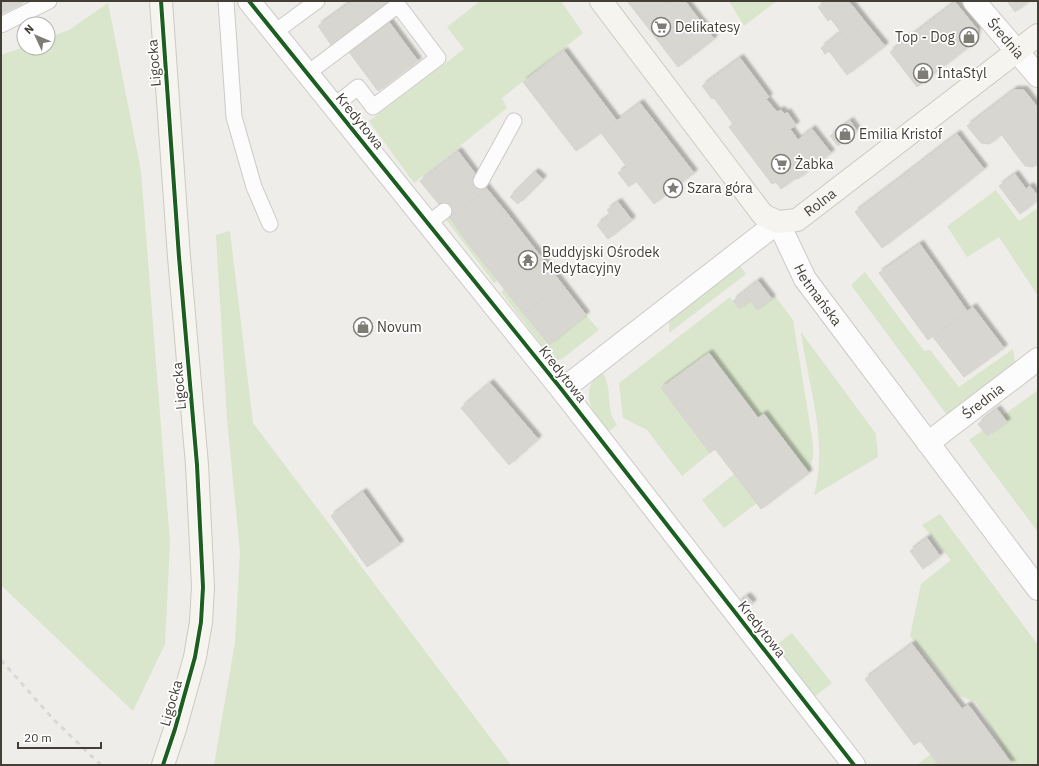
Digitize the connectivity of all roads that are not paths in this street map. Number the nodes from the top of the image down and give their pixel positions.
1 (49, 1) edge
2 (161, 1) edge
3 (226, 1) edge
4 (249, 1) edge
5 (317, 1) edge
6 (602, 1) edge
7 (974, 1) edge
8 (1, 25) edge
9 (275, 32) junction
10 (1038, 35) edge
11 (1018, 51) junction
12 (308, 73) junction
13 (1038, 76) edge
14 (334, 106) junction
15 (514, 121) dead end
16 (481, 181) dead end
17 (778, 222) junction
18 (270, 224) dead end
19 (1038, 359) edge
20 (562, 390) junction
21 (928, 444) junction
22 (1038, 589) edge
23 (163, 765) edge
24 (854, 765) edge

1 - 8 lane
2 - 23 street, Ligocka
3 - 18 lane
4 - 9 street, Kredytowa
5 - 9 lane
6 - 17 street
7 - 11 street, Średnia
9 - 12 street, Kredytowa
10 - 11 street, Rolna
11 - 13 street, Średnia
11 - 17 street, Rolna
12 - 14 street, Kredytowa
12 - 14 lane
14 - 20 street, Kredytowa
15 - 16 lane
17 - 20 street
17 - 21 street, Hetmańska
19 - 21 street, Średnia
20 - 24 street, Kredytowa
21 - 22 street, Hetmańska

